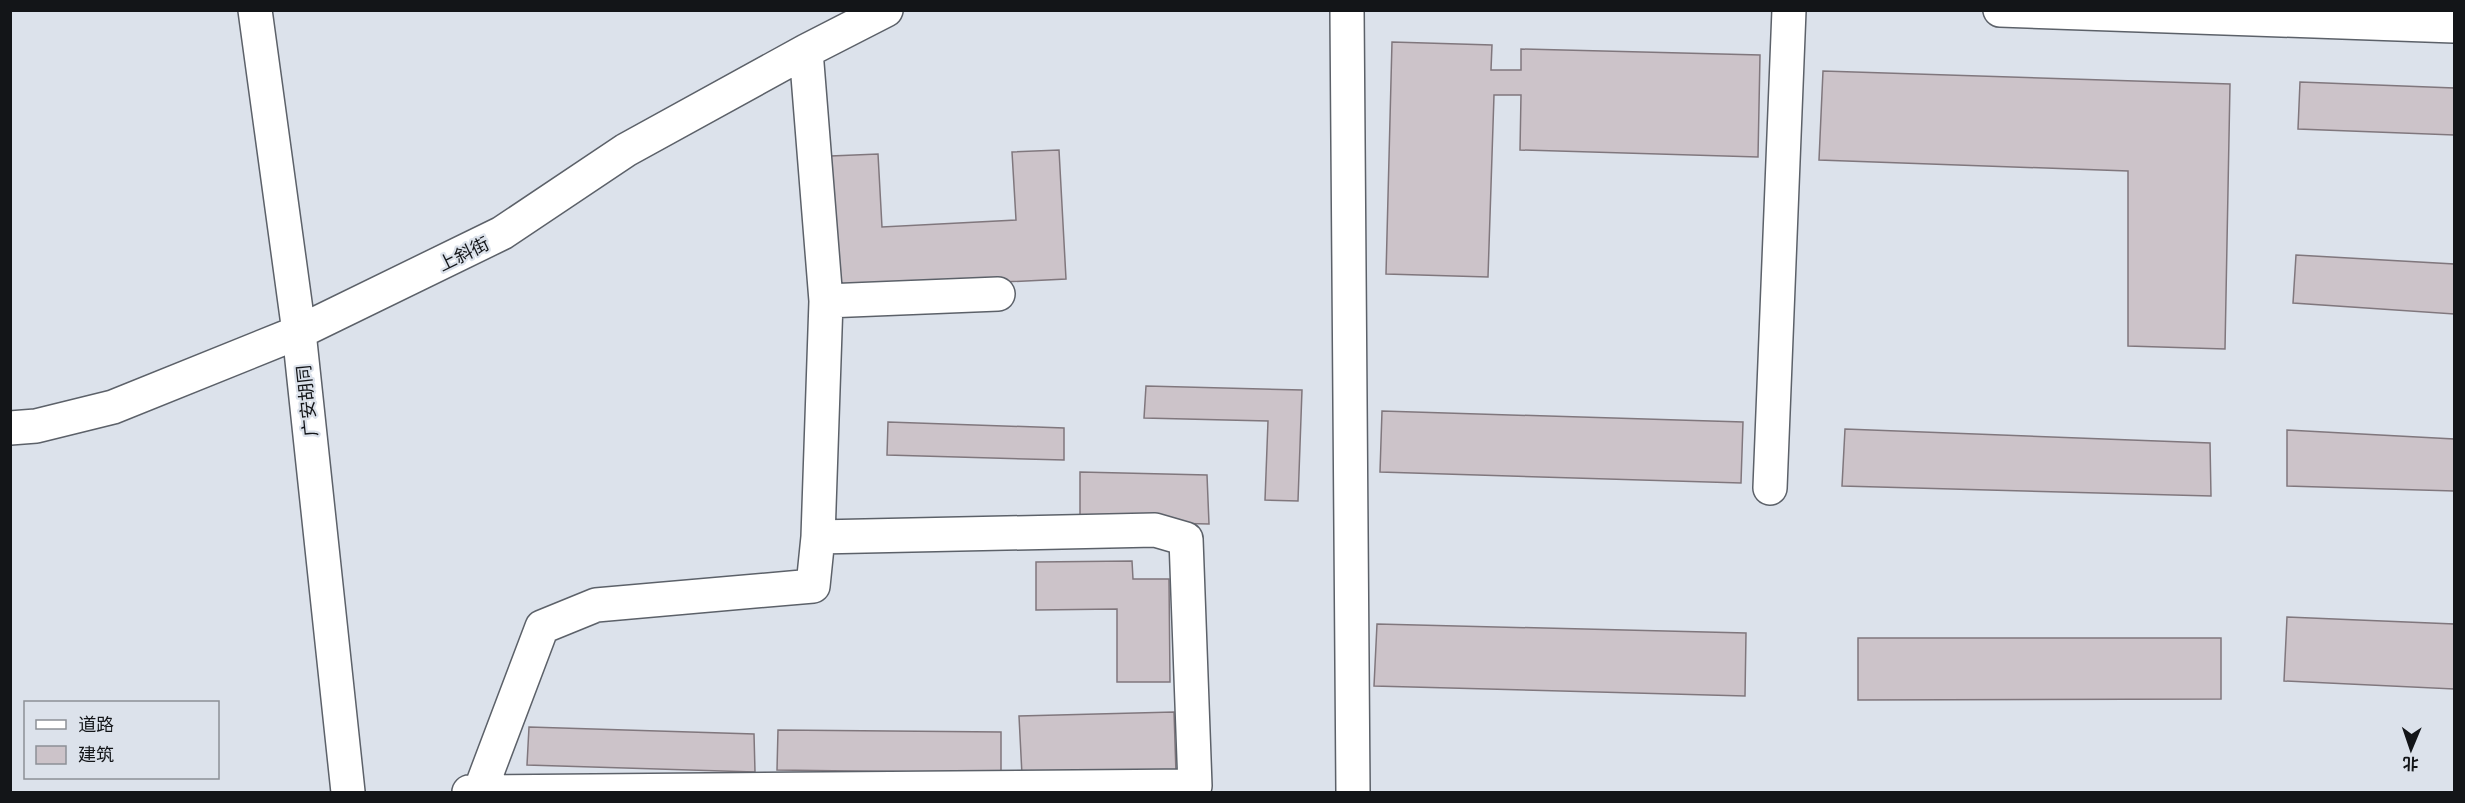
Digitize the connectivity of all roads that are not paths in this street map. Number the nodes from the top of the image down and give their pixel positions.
1 (255, 10) edge
2 (886, 10) edge
3 (1347, 10) edge
4 (1789, 10) edge
5 (2000, 10) edge
6 (2454, 26) edge
7 (807, 51) junction
8 (998, 294) dead end
9 (826, 301) junction
10 (299, 332) junction
11 (10, 428) edge
12 (1770, 488) dead end
13 (818, 537) junction
14 (348, 792) edge
15 (474, 792) edge
16 (1353, 792) edge

1 - 10 street, 广安胡同
2 - 7 street, 上斜街
3 - 16 street
4 - 12 street
5 - 6 street
7 - 9 street
7 - 10 street, 上斜街
8 - 9 street
9 - 13 street
10 - 11 street, 上斜街
10 - 14 street, 广安胡同
13 - 15 street
13 - 15 street

